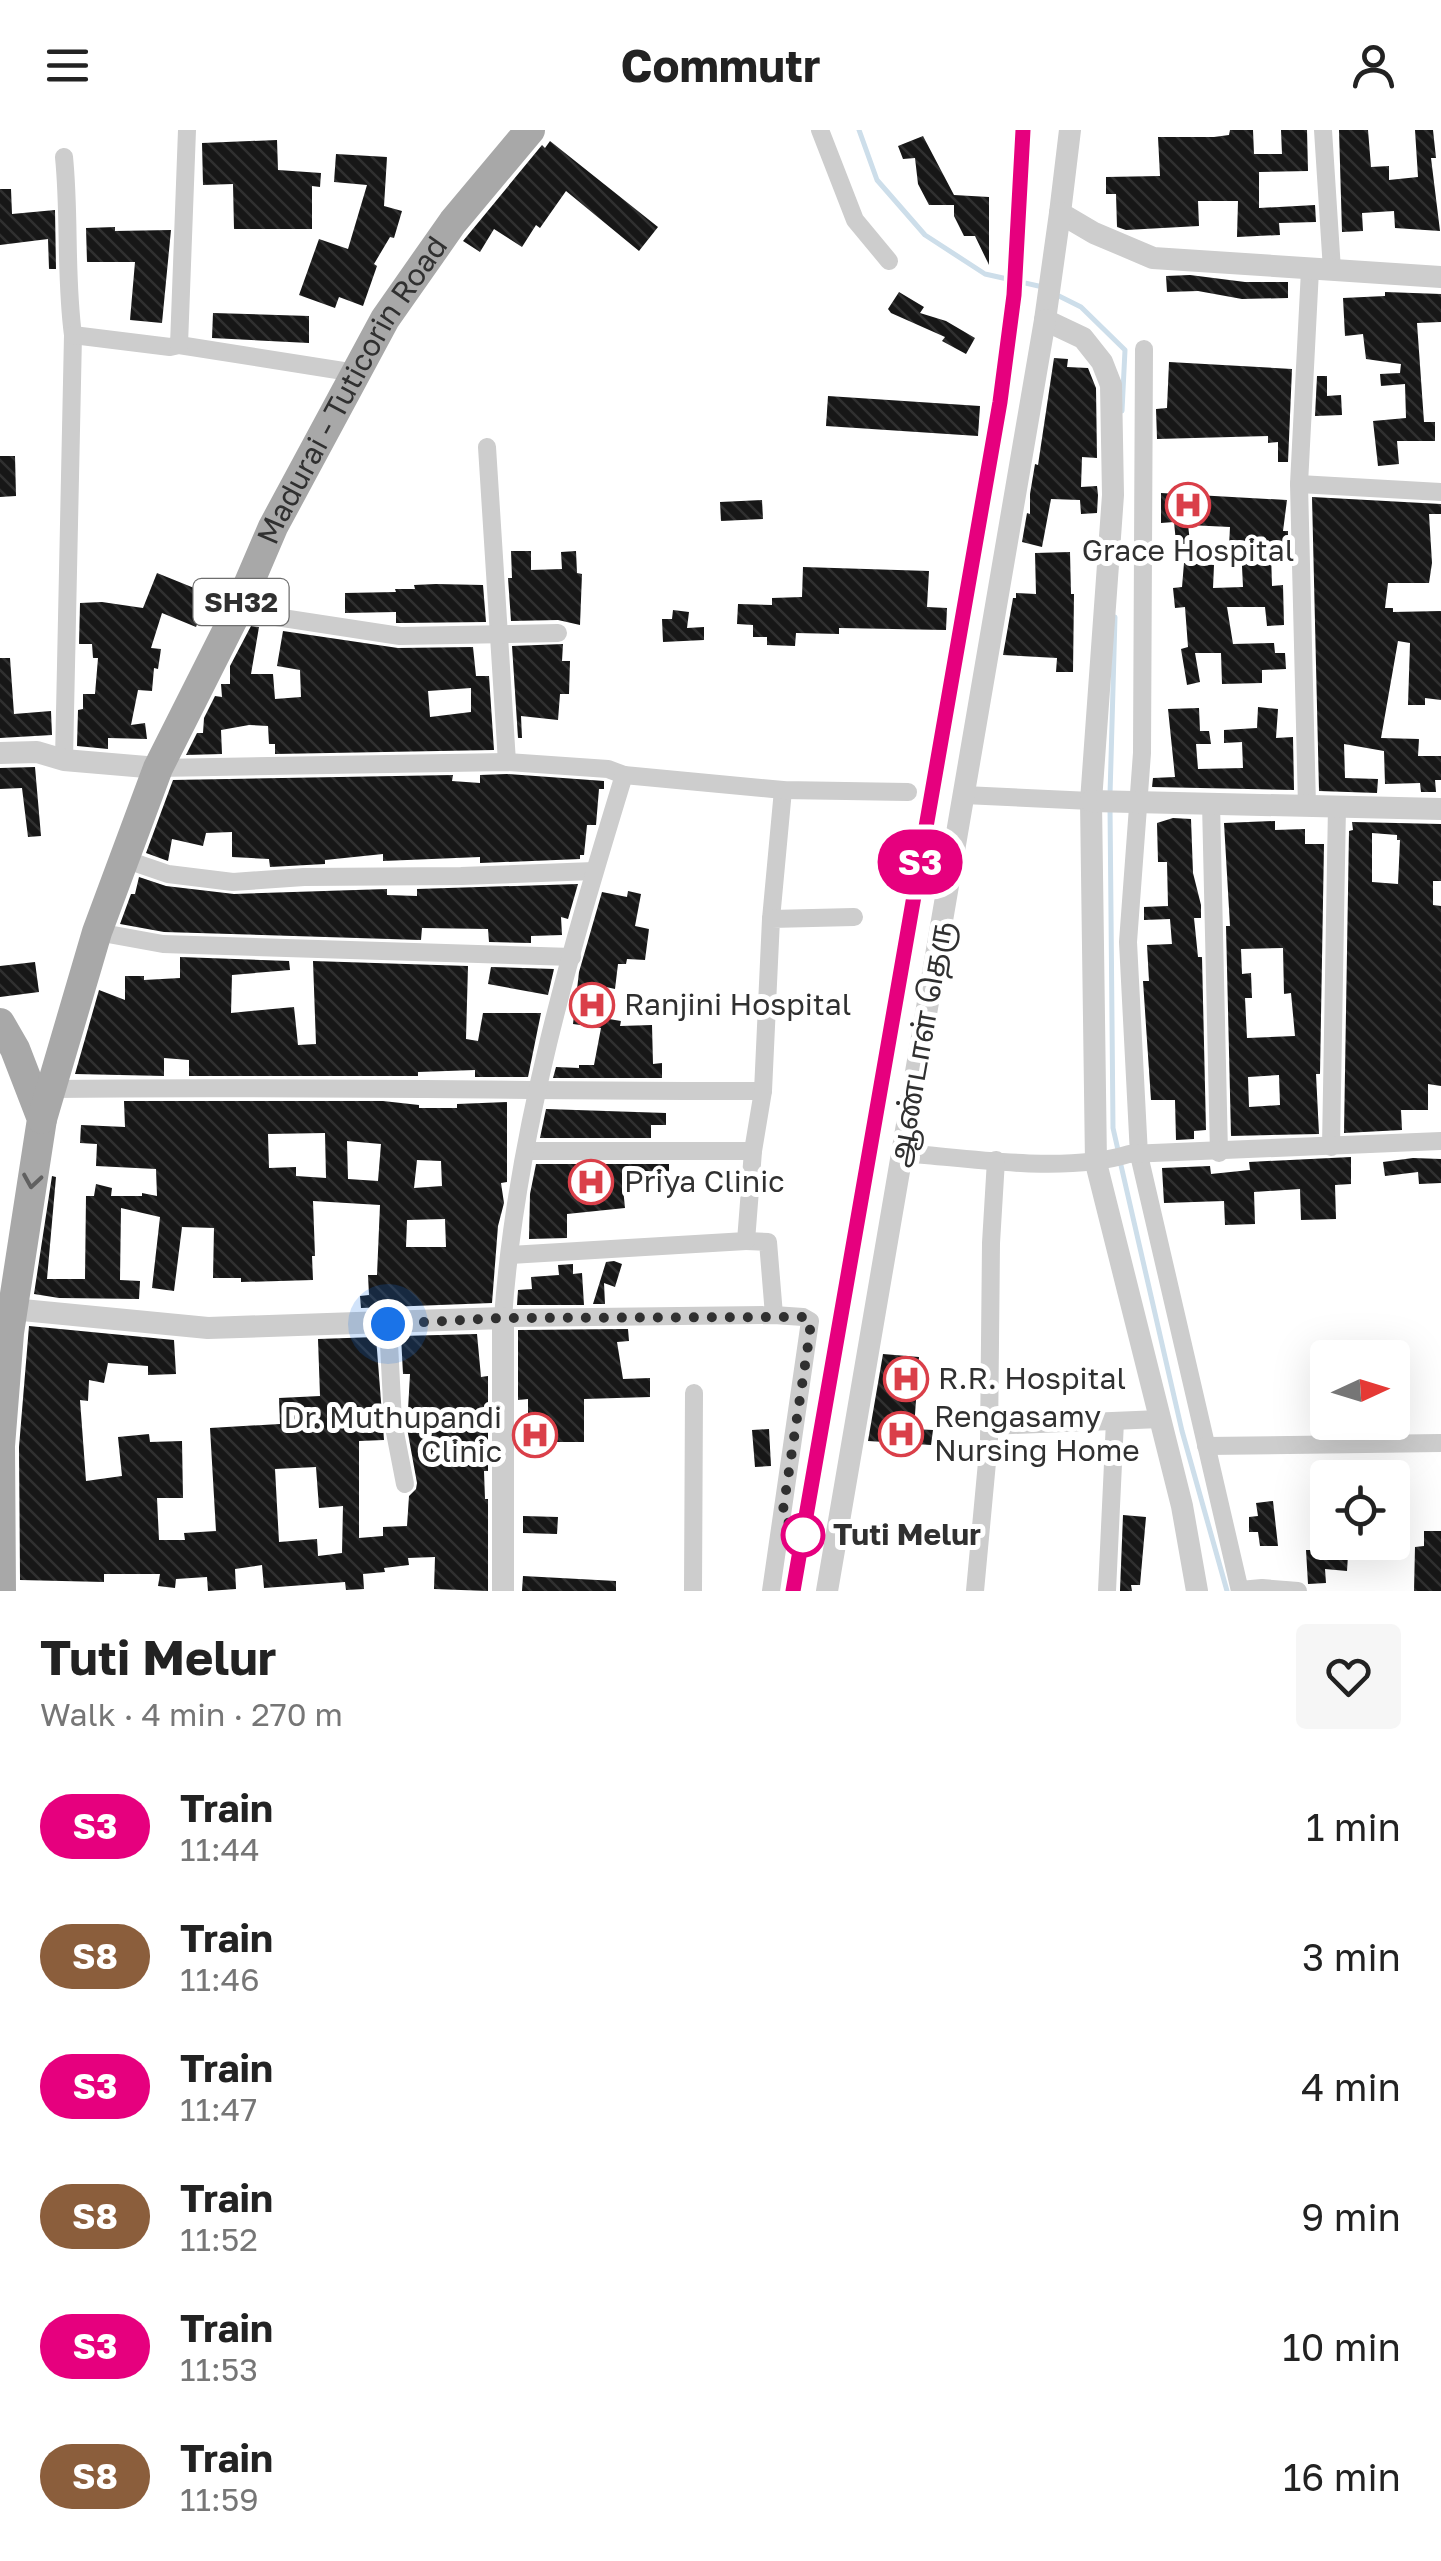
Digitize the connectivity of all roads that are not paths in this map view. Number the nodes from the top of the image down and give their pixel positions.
1 (187, 130) edge
2 (530, 130) edge
3 (820, 130) edge
4 (1070, 130) edge
5 (1324, 130) edge
6 (64, 156) dead end
7 (1060, 213) junction
8 (889, 261) dead end
9 (1321, 270) junction
10 (1441, 277) edge
11 (1047, 310) junction
12 (74, 335) junction
13 (179, 345) junction
14 (1144, 349) dead end
15 (356, 374) junction
16 (487, 447) dead end
17 (1298, 484) junction
18 (1441, 492) edge
19 (237, 611) junction
20 (499, 632) junction
21 (558, 633) dead end
22 (0, 753) edge
23 (64, 760) junction
24 (507, 762) junction
25 (158, 768) junction
26 (624, 776) junction
27 (784, 790) junction
28 (908, 792) dead end
29 (964, 794) junction
30 (1113, 802) junction
31 (1210, 804) junction
32 (1306, 806) junction
33 (1337, 806) junction
34 (1441, 808) edge
35 (124, 859) junction
36 (594, 871) junction
37 (854, 918) dead end
38 (771, 919) junction
39 (96, 932) junction
40 (572, 957) junction
41 (0, 1023) edge
42 (763, 1091) junction
43 (536, 1092) junction
44 (46, 1104) junction
45 (1441, 1142) edge
46 (1331, 1147) junction
47 (526, 1151) junction
48 (753, 1151) junction
49 (902, 1153) junction
50 (1219, 1153) junction
51 (1134, 1154) junction
52 (996, 1160) junction
53 (1102, 1162) junction
54 (746, 1241) junction
55 (510, 1255) junction
56 (774, 1315) junction
57 (503, 1318) junction
58 (388, 1324) junction
59 (7, 1325) edge
60 (694, 1392) dead end
61 (1160, 1419) junction
62 (1115, 1421) junction
63 (990, 1426) junction
64 (1441, 1442) edge
65 (1206, 1446) junction
66 (404, 1484) dead end
67 (1, 1591) edge
68 (503, 1591) edge
69 (693, 1591) edge
70 (771, 1591) edge
71 (827, 1591) edge
72 (974, 1591) edge
73 (1107, 1591) edge
74 (1196, 1591) edge
75 (1240, 1591) edge
76 (1298, 1591) edge

1 - 13 street
2 - 15 main road, Madurai - Tuticorin Road / SH32
3 - 8 street
4 - 7 street, ஆண்டாள் தெரு
5 - 9 street
6 - 12 street
7 - 9 street
7 - 11 street, ஆண்டாள் தெரு
9 - 10 street
9 - 17 street
11 - 29 street, ஆண்டாள் தெரு
11 - 30 street
12 - 13 street
12 - 23 street
13 - 15 street
14 - 30 street
15 - 19 main road, Madurai - Tuticorin Road / SH32
16 - 20 street
17 - 18 street
17 - 32 street
19 - 20 street
19 - 25 main road, Madurai - Tuticorin Road / SH32
20 - 21 street
20 - 24 street
22 - 23 street
23 - 25 street
24 - 25 street
24 - 26 street
25 - 35 main road, Madurai - Tuticorin Road / SH32
26 - 27 street
26 - 36 street
27 - 28 street
27 - 38 street
29 - 30 street
29 - 49 street, ஆண்டாள் தெரு
30 - 31 street
30 - 51 street
30 - 53 street
31 - 32 street
31 - 50 street
32 - 33 street
33 - 34 street
33 - 46 street
35 - 36 street
35 - 39 main road, Madurai - Tuticorin Road / SH32
36 - 40 street
37 - 38 street
38 - 42 street
39 - 40 street
39 - 44 main road, Madurai - Tuticorin Road / SH32
40 - 43 street
41 - 44 main road
42 - 43 street
42 - 48 street
43 - 44 street
43 - 47 street
44 -> 59 main road, Madurai - Tuticorin Road
45 - 46 street
46 - 50 street
47 - 48 street
47 - 55 street
48 - 54 street
49 - 52 street
49 - 71 street, ஆண்டாள் தெரு
50 - 51 street
51 - 53 street
51 - 65 street
52 - 53 street
52 - 63 street
53 - 61 street
54 - 55 street
54 - 56 street
55 - 57 street
56 - 57 street
56 - 70 street
57 - 58 street
57 - 68 street
58 - 59 street
58 - 66 street
59 - 67 main road, Madurai - Tuticorin Road
60 - 69 street
61 - 62 street
61 - 74 street
62 - 63 street
62 - 73 street
63 - 72 street
64 - 65 street
65 - 75 street
75 - 76 street

